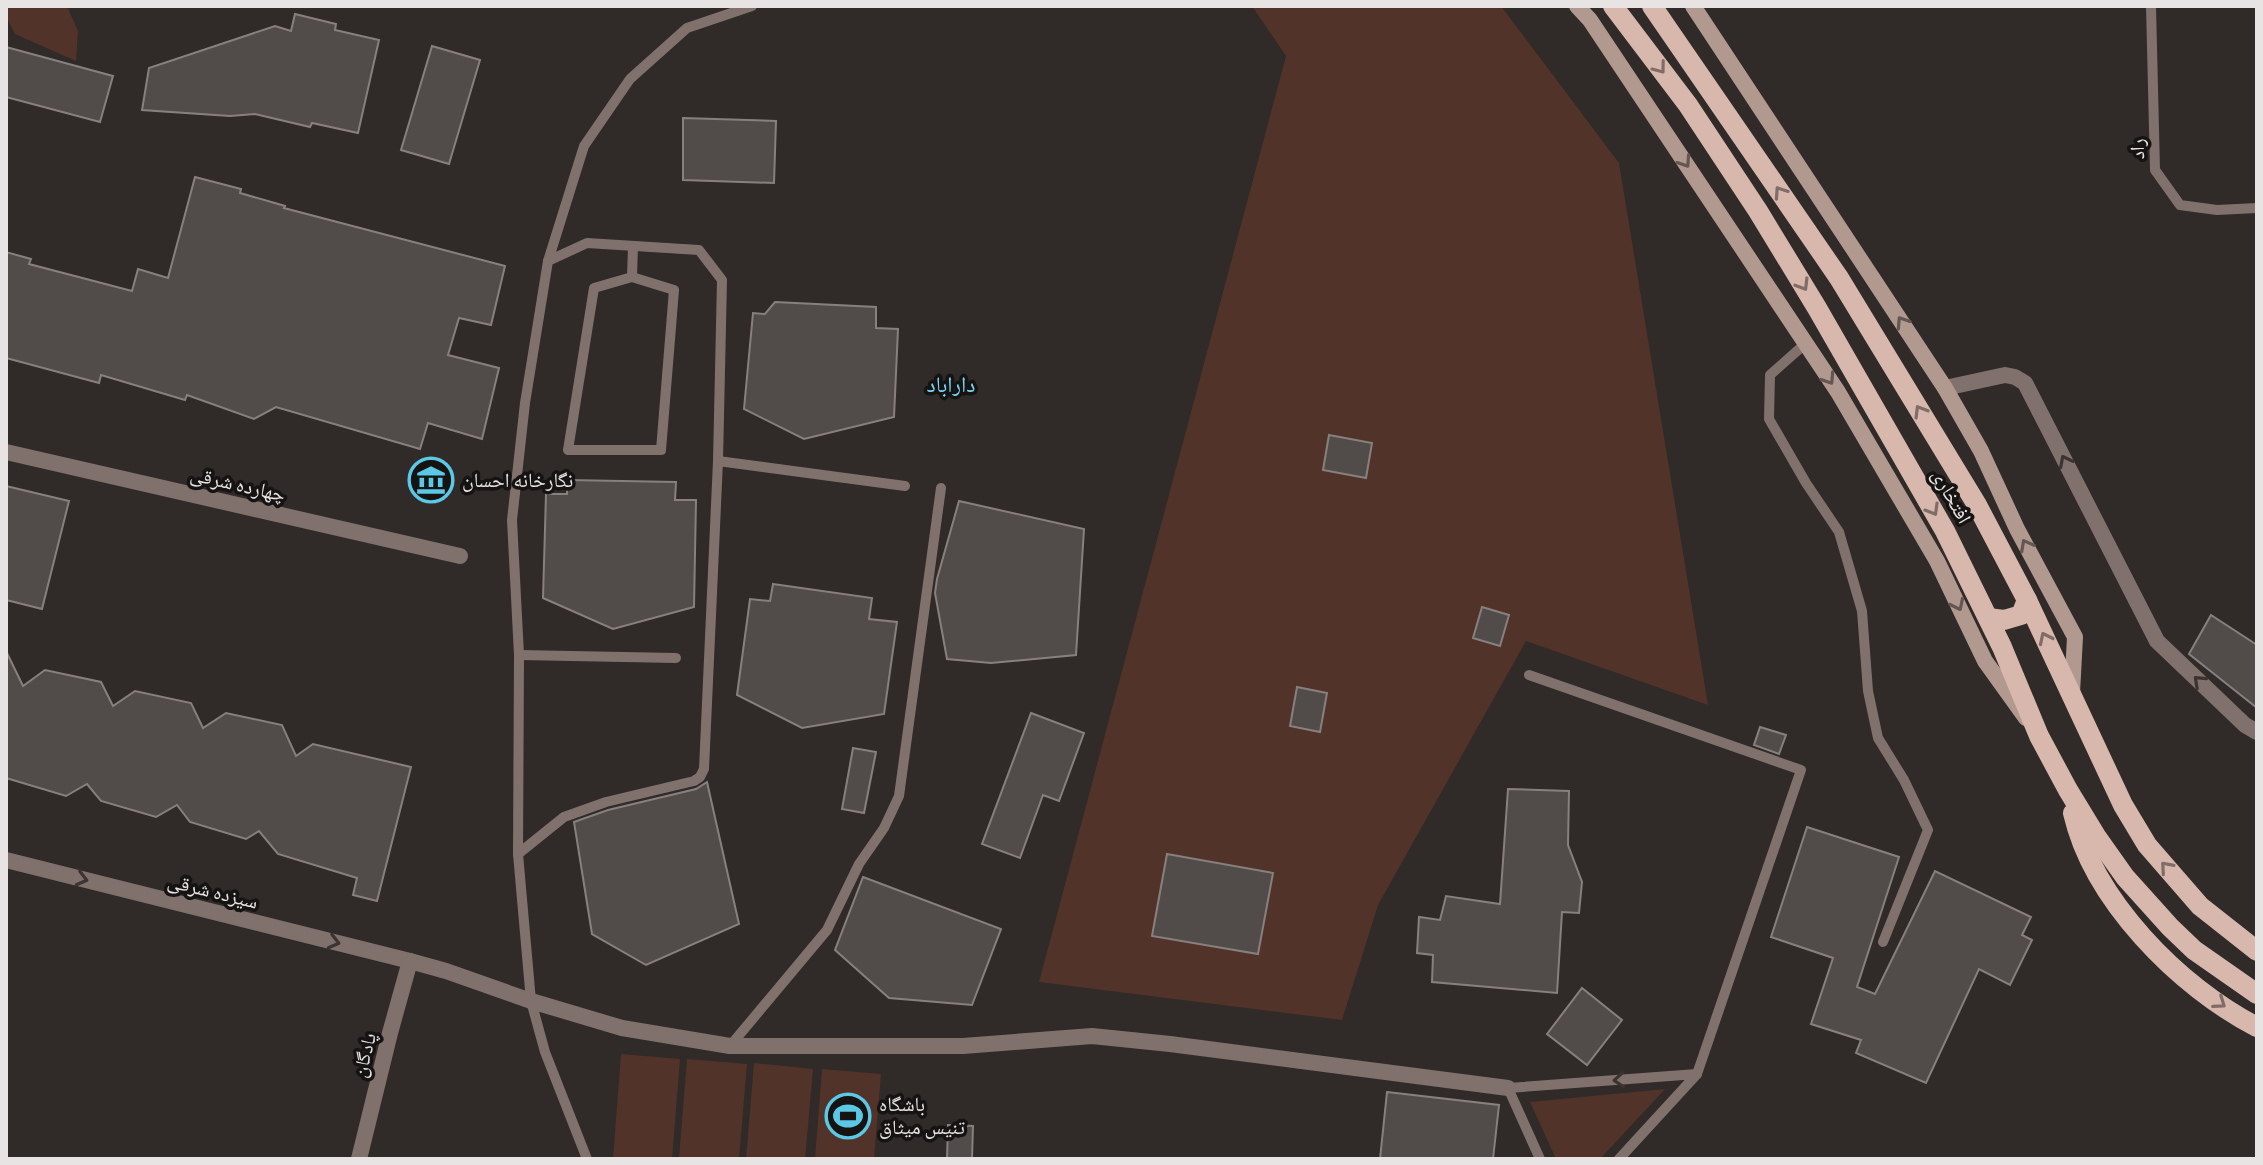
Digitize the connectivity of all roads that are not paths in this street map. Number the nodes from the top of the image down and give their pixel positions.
1 (752, 6) edge
2 (1577, 6) edge
3 (1613, 6) edge
4 (1652, 6) edge
5 (1693, 6) edge
6 (2151, 6) edge
7 (2257, 208) edge
8 (633, 246) junction
9 (548, 261) junction
10 (632, 277) junction
11 (1806, 343) junction
12 (1945, 388) junction
13 (6, 452) edge
14 (718, 461) junction
15 (905, 486) dead end
16 (941, 488) dead end
17 (460, 556) dead end
18 (2027, 600) junction
19 (1988, 618) junction
20 (519, 655) junction
21 (676, 658) dead end
22 (1529, 675) dead end
23 (2072, 695) junction
24 (2257, 732) edge
25 (2039, 736) junction
26 (2068, 790) junction
27 (518, 854) junction
28 (6, 860) edge
29 (1883, 942) dead end
30 (2257, 951) edge
31 (410, 961) junction
32 (2257, 994) edge
33 (531, 1001) junction
34 (2257, 1027) edge
35 (730, 1046) junction
36 (1697, 1074) junction
37 (1508, 1088) junction
38 (359, 1159) edge
39 (587, 1159) edge
40 (1540, 1159) edge
41 (1619, 1159) edge

1 - 9 lane
2 -> 11 main road
3 -> 19 main road, افتخاری
18 -> 4 main road, افتخاری
12 -> 5 main road
6 - 7 lane, راد
8 - 9 lane
8 - 10 lane
8 - 14 lane
9 - 20 lane
10 - 10 lane
11 -> 25 main road
11 - 29 lane
23 -> 12 main road
24 -> 12 street
13 - 17 street, چهارده شرقی
14 - 15 lane
14 - 27 lane
16 - 35 lane
18 - 19 main road
23 -> 18 main road, افتخاری
19 - 25 main road, افتخاری
20 - 21 lane
20 - 27 lane
22 - 36 lane
30 -> 23 main road, افتخاری
25 - 26 main road, افتخاری
26 - 32 main road, افتخاری
26 -> 34 main road
27 - 33 lane
28 -> 31 street, سیزده شرقی
31 - 33 street, سیزده شرقی
31 - 38 street, پادگان
33 - 35 street, سیزده شرقی
33 - 39 lane
35 - 37 street, سیزده شرقی
36 -> 37 lane
36 - 41 lane
37 - 40 lane

